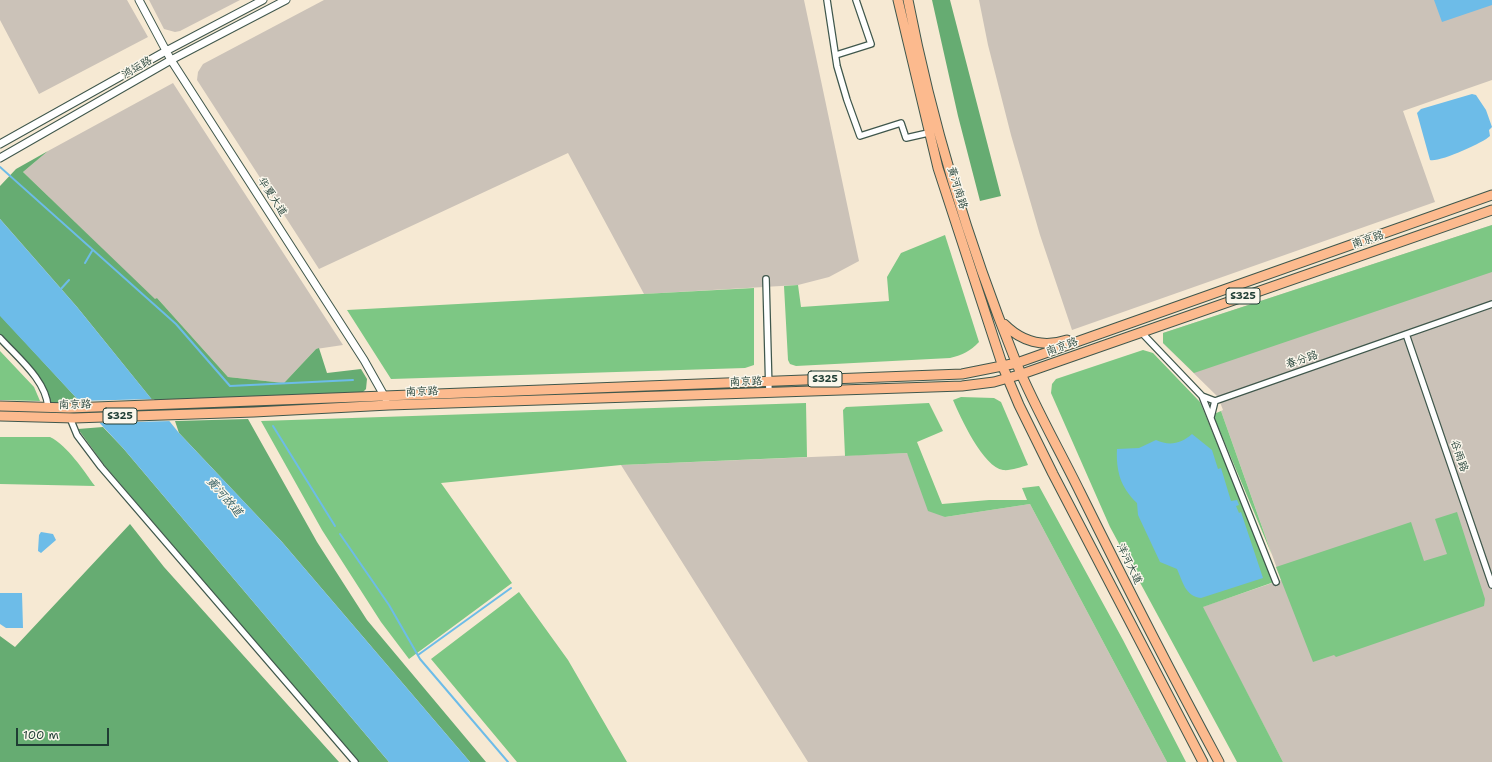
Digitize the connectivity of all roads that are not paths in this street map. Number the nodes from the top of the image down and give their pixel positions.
1 (139, 0) edge
2 (263, 0) edge
3 (286, 0) edge
4 (827, 0) edge
5 (856, 0) edge
6 (898, 0) edge
7 (908, 0) edge
8 (166, 51) junction
9 (836, 55) junction
10 (171, 60) junction
11 (928, 132) junction
12 (0, 144) edge
13 (0, 158) edge
14 (1492, 195) edge
15 (1492, 210) edge
16 (766, 279) dead end
17 (1492, 304) edge
18 (1150, 316) junction
19 (1001, 322) junction
20 (1140, 332) junction
21 (1406, 334) junction
22 (0, 338) edge
23 (1017, 364) junction
24 (1003, 367) junction
25 (1022, 374) junction
26 (1008, 378) junction
27 (769, 381) junction
28 (769, 393) junction
29 (385, 396) junction
30 (1202, 396) junction
31 (1215, 401) junction
32 (388, 405) junction
33 (0, 406) edge
34 (48, 407) junction
35 (0, 416) edge
36 (1210, 417) junction
37 (72, 418) junction
38 (1276, 582) dead end
39 (1492, 585) edge
40 (355, 762) edge
41 (1202, 762) edge
42 (1219, 762) edge

1 - 8 street, 华夏大道
2 - 8 street, 鸿运路
3 - 10 street, 鸿运路
4 - 9 street
5 - 9 street
6 - 11 main road, 黄河南路
7 - 19 main road, 黄河南路
8 - 10 street, 华夏大道
8 - 12 street, 鸿运路
9 - 11 street
10 - 13 street, 鸿运路
10 - 29 street, 华夏大道
11 - 24 main road, 黄河南路
14 - 18 main road, 南京路 / S325
15 - 20 main road, 南京路 / S325
16 - 27 street
17 - 21 street, 春分路
18 - 19 main road
18 - 23 main road, 南京路 / S325
19 - 23 main road, 黄河南路
20 - 25 main road, 南京路 / S325
20 - 30 street
21 - 31 street, 春分路
21 - 39 street, 谷雨路
22 - 34 street
23 - 24 main road, 南京路 / S325
23 - 25 main road, 黄河南路
24 - 26 main road, 黄河南路
24 - 27 main road, 南京路 / S325
25 - 26 main road, 南京路 / S325
25 - 42 main road, 洋河大道
26 - 28 main road, 南京路 / S325
26 - 41 main road
27 - 28 street
27 - 29 main road, 南京路 / S325
28 - 32 main road, 南京路 / S325
29 - 32 street, 华夏大道
29 - 34 main road, 南京路 / S325
30 - 31 street
30 - 36 street
31 - 36 street
32 - 37 main road, 南京路 / S325
33 - 34 main road, 南京路 / S325
35 - 37 main road, 南京路 / S325
36 - 38 street
37 - 40 street

